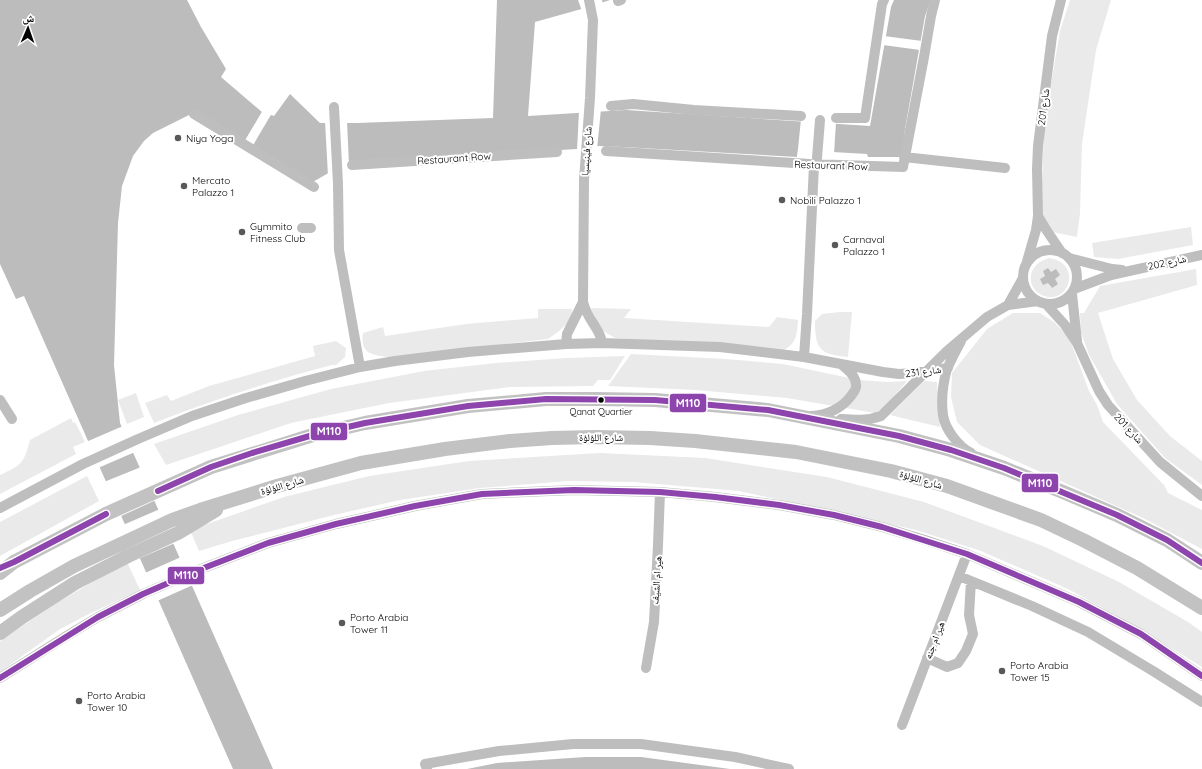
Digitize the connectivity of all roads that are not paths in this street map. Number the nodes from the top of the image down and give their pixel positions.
1 (589, 0) edge
2 (884, 0) edge
3 (935, 0) edge
4 (1062, 0) edge
5 (611, 106) dead end
6 (334, 107) dead end
7 (194, 114) dead end
8 (801, 116) dead end
9 (836, 118) dead end
10 (820, 120) dead end
11 (606, 151) dead end
12 (557, 152) dead end
13 (904, 157) junction
14 (352, 165) dead end
15 (815, 165) junction
16 (1005, 168) dead end
17 (314, 187) dead end
18 (1038, 216) junction
19 (1202, 254) edge
20 (1066, 255) junction
21 (1026, 264) junction
22 (1132, 270) junction
23 (1023, 278) junction
24 (1073, 291) junction
25 (583, 302) junction
26 (1042, 302) junction
27 (1008, 305) junction
28 (963, 336) junction
29 (1077, 342) junction
30 (602, 343) junction
31 (566, 344) junction
32 (804, 357) junction
33 (840, 363) junction
34 (360, 367) junction
35 (948, 368) junction
36 (928, 371) junction
37 (0, 400) edge
38 (801, 416) junction
39 (12, 419) dead end
40 (1004, 468) junction
41 (660, 492) junction
42 (1202, 496) edge
43 (235, 499) junction
44 (0, 508) edge
45 (967, 554) junction
46 (14, 562) junction
47 (1202, 563) edge
48 (0, 568) edge
49 (0, 572) edge
50 (959, 576) junction
51 (971, 581) junction
52 (1202, 608) edge
53 (0, 610) edge
54 (0, 633) edge
55 (927, 658) junction
56 (646, 668) dead end
57 (1202, 676) edge
58 (0, 678) edge
59 (1202, 702) edge
60 (902, 725) dead end
61 (426, 769) edge
62 (789, 769) edge

1 - 25 street, شارع فينيسيا
2 - 9 street
3 - 13 street
4 - 18 street, شارع 201
5 - 8 street
6 - 34 street
7 - 17 street
10 - 15 street
11 - 15 street, Restaurant Row
12 - 14 street, Restaurant Row
13 - 15 street, Restaurant Row
13 - 16 street
15 - 32 street
18 - 20 street
18 - 21 street, شارع 201
19 - 22 street, شارع 202
20 - 21 street
20 - 22 street, شارع 202
20 - 24 street
21 - 23 street
22 - 24 street, شارع 202
23 - 26 street
23 - 27 street
24 - 26 street
24 - 29 street, شارع 201
25 - 30 street, شارع فينيسيا
25 - 31 street, شارع فينيسيا
26 - 27 street
26 - 29 street, شارع 201
27 - 28 street
28 - 35 street
28 - 36 street
29 - 42 street, شارع 201
30 - 31 street, شارع 231
30 - 32 street, شارع 231
31 - 34 street, شارع 231
32 - 33 street, شارع 231
33 - 36 street, شارع 231
33 - 38 street
34 - 44 street, شارع 231
35 - 36 street, شارع 231
35 - 40 street
36 - 38 street
37 - 39 street
38 - 40 main road
38 - 46 main road
40 - 47 main road
41 - 45 street
41 - 56 street, هير ام الشيف
41 - 58 street
43 - 52 main road, شارع اللؤلؤة
43 - 53 main road, شارع اللؤلؤة
43 - 54 main road
45 - 50 street, هير ام جنه
45 - 57 street
46 - 48 main road
46 - 49 main road
50 - 51 street
50 - 55 street, هير ام جنه
51 - 55 street
51 - 59 street
55 - 60 street, هير ام جنه
61 - 62 street

